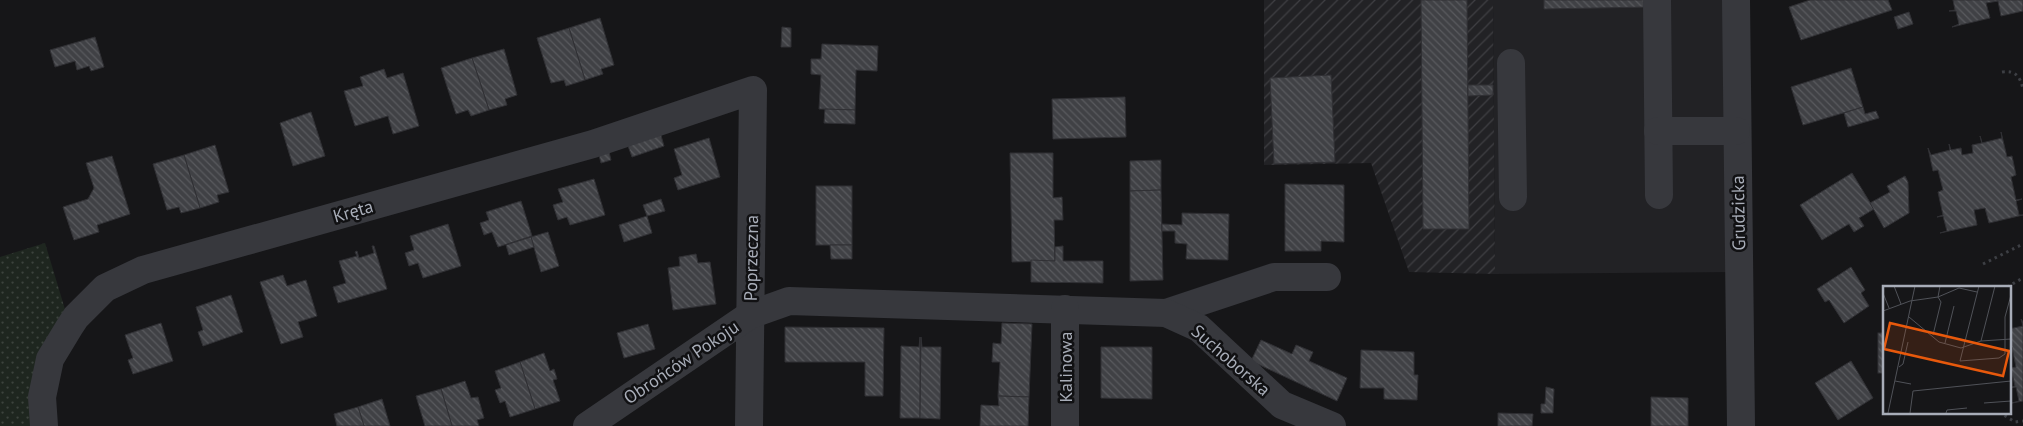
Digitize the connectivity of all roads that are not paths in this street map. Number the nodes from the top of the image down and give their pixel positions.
1 (1657, 0) edge
2 (1736, 0) edge
3 (1511, 63) dead end
4 (753, 90) joint
5 (1658, 131) junction
6 (1736, 131) junction
7 (1659, 195) dead end
8 (1513, 197) dead end
9 (1326, 277) dead end
10 (1065, 309) junction
11 (1166, 313) junction
12 (750, 315) junction
13 (1282, 415) edge
14 (44, 426) edge
15 (587, 426) edge
16 (749, 426) edge
17 (1065, 426) edge
18 (1332, 426) edge
19 (1741, 426) edge

1 - 5 street
2 - 6 street, Grudzicka
3 - 8 street
4 - 12 street, Poprzeczna
4 - 14 street, Kręta
5 - 6 street
5 - 7 street
6 - 19 street, Grudzicka
9 - 11 street
10 - 11 street, Suchoborska
10 - 12 street, Obrońców Pokoju
10 - 17 street, Kalinowa
11 - 13 street, Suchoborska
12 - 15 street, Obrońców Pokoju
12 - 16 street, Poprzeczna
13 - 18 street, Suchoborska

